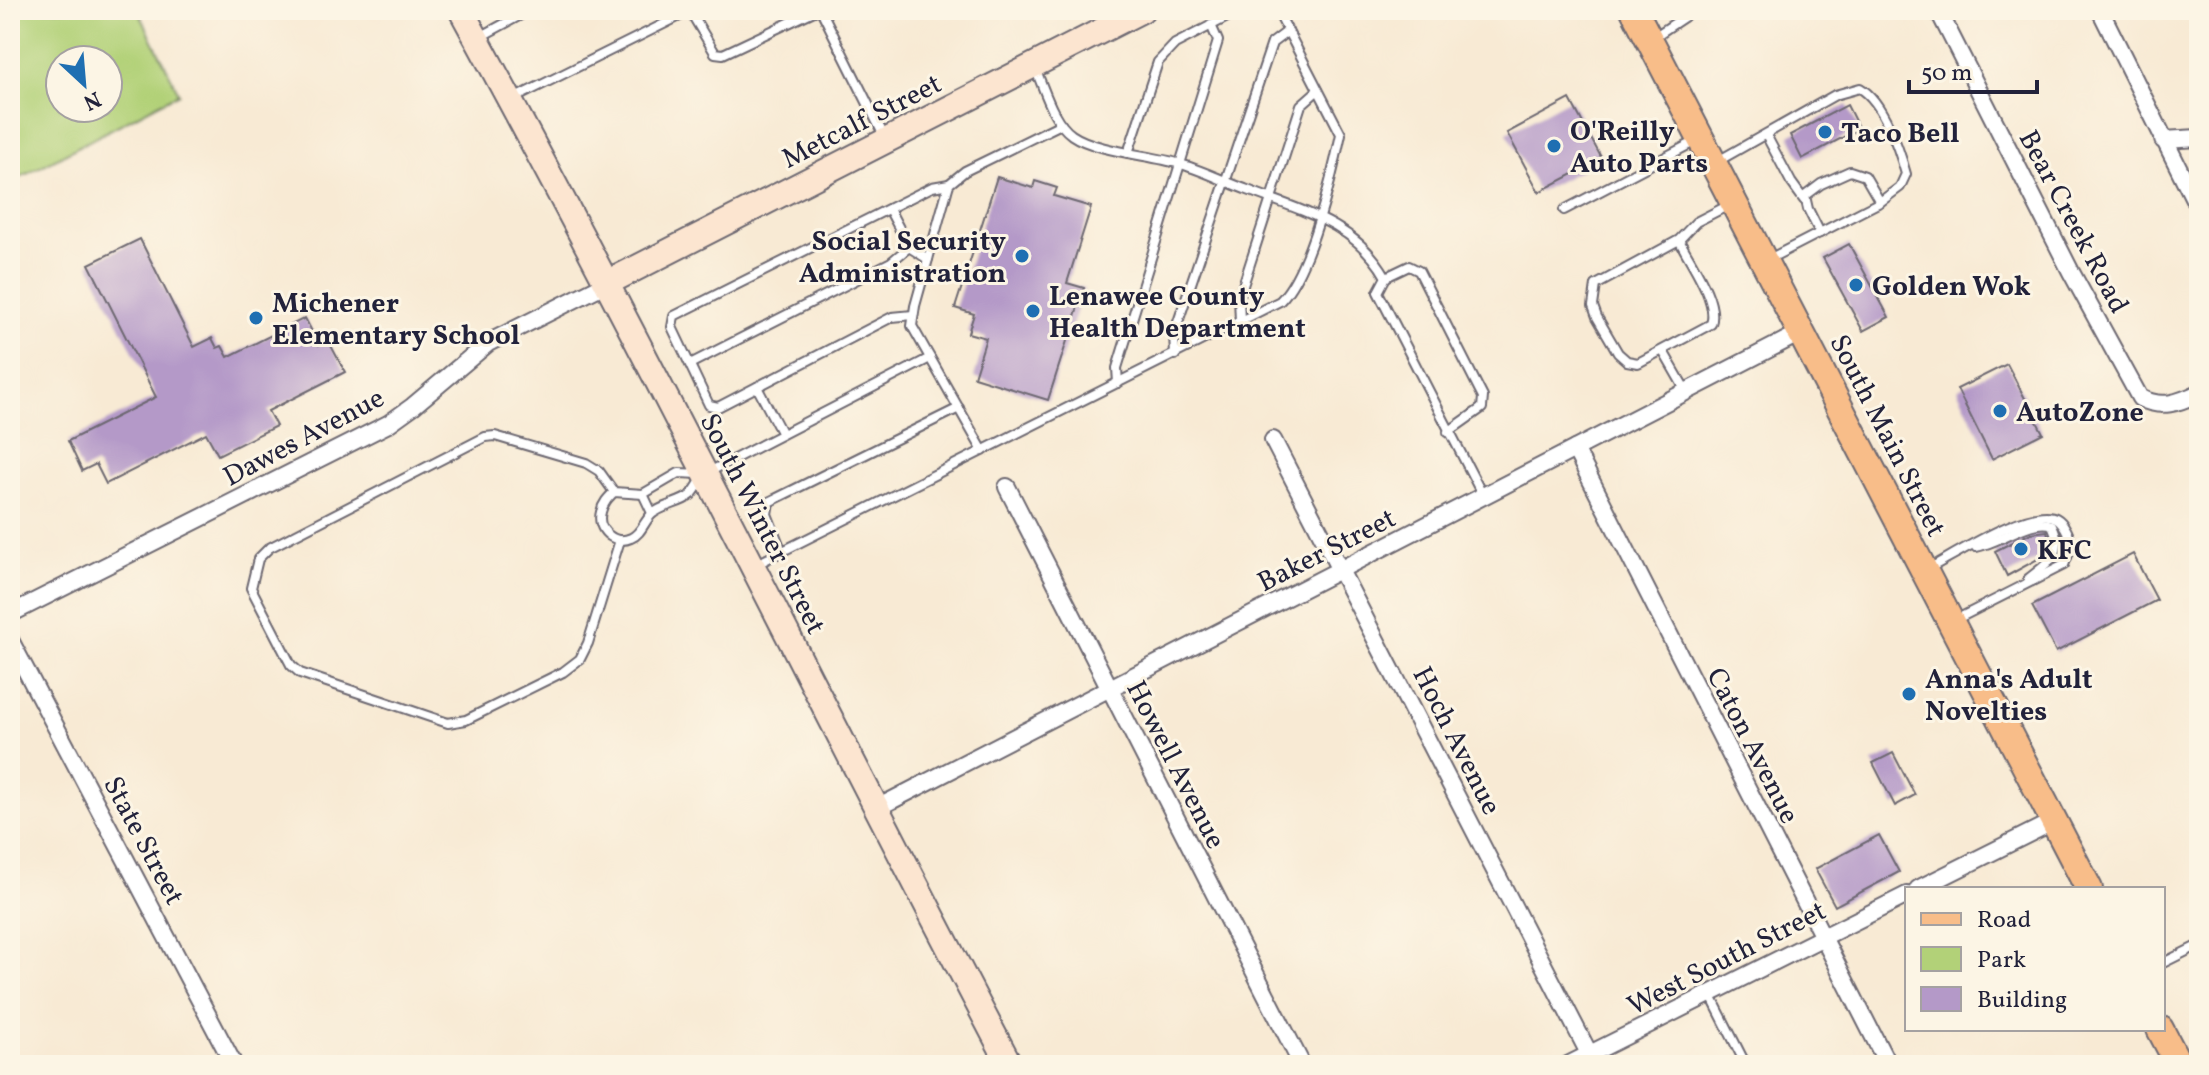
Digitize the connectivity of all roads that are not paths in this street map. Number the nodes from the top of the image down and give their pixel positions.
1 (461, 10) edge
2 (530, 10) edge
3 (818, 10) edge
4 (1142, 10) edge
5 (1241, 10) edge
6 (1277, 10) edge
7 (1634, 10) edge
8 (1681, 10) edge
9 (1938, 10) edge
10 (2100, 10) edge
11 (1211, 25) junction
12 (1288, 31) junction
13 (477, 39) junction
14 (1650, 40) junction
15 (1034, 65) junction
16 (1318, 90) junction
17 (511, 100) junction
18 (1061, 124) junction
19 (1766, 135) junction
20 (2199, 138) edge
21 (1700, 139) junction
22 (2163, 140) junction
23 (886, 141) junction
24 (1128, 153) junction
25 (1180, 163) junction
26 (1713, 164) junction
27 (1226, 182) junction
28 (949, 184) junction
29 (1271, 199) junction
30 (1806, 202) junction
31 (1880, 202) junction
32 (1733, 203) junction
33 (889, 209) junction
34 (2199, 209) edge
35 (1564, 210) dead end
36 (1320, 216) junction
37 (1820, 233) junction
38 (1679, 240) junction
39 (909, 247) junction
40 (928, 259) junction
41 (1763, 262) junction
42 (1386, 277) junction
43 (607, 283) junction
44 (913, 315) junction
45 (1240, 321) junction
46 (1800, 333) junction
47 (1663, 351) junction
48 (1175, 355) junction
49 (930, 358) junction
50 (690, 364) junction
51 (1118, 383) junction
52 (757, 387) junction
53 (1686, 392) junction
54 (2199, 393) edge
55 (959, 408) junction
56 (1448, 432) junction
57 (782, 434) junction
58 (1273, 440) dead end
59 (1575, 449) junction
60 (983, 451) junction
61 (705, 474) junction
62 (1007, 487) dead end
63 (614, 492) junction
64 (643, 494) junction
65 (1483, 496) junction
66 (652, 513) junction
67 (620, 540) junction
68 (1967, 548) junction
69 (782, 552) junction
70 (752, 566) junction
71 (1342, 570) junction
72 (1923, 571) junction
73 (2015, 590) junction
74 (10, 614) edge
75 (1950, 622) junction
76 (10, 640) edge
77 (1109, 689) junction
78 (875, 809) junction
79 (2054, 821) junction
80 (1922, 887) edge
81 (2088, 887) edge
82 (1905, 896) edge
83 (1823, 937) junction
84 (2199, 945) edge
85 (2165, 962) edge
86 (1710, 993) junction
87 (2161, 1031) edge
88 (1592, 1060) edge
89 (234, 1065) edge
90 (1010, 1065) edge
91 (1302, 1065) edge
92 (1568, 1065) edge
93 (1746, 1065) edge
94 (1888, 1065) edge
95 (2179, 1065) edge

1 - 13 street, South Winter Street
2 - 13 lane
3 - 17 lane
3 - 23 lane
4 - 15 street, Metcalf Street
5 - 11 lane
6 - 12 lane
7 - 14 main road, South Main Street
8 - 14 lane
9 - 54 street, Bear Creek Road
10 - 22 street
11 - 24 lane
11 - 25 lane
12 - 16 lane
12 - 27 lane
13 - 17 street, South Winter Street
14 - 21 main road, South Main Street
15 - 18 lane
15 - 23 street, Metcalf Street
16 - 29 lane
16 - 36 lane
17 - 43 street, South Winter Street
18 - 24 lane
18 - 28 lane
19 - 26 lane
19 - 30 lane
19 - 31 lane
20 - 22 street
21 - 26 main road, South Main Street
21 - 35 lane
22 - 34 street
23 - 43 street, Metcalf Street
24 - 25 lane
25 - 27 lane
25 - 51 lane
26 - 32 main road, South Main Street
27 - 29 lane
27 - 48 lane
28 - 33 lane
28 - 40 lane
29 - 36 lane
29 - 45 lane
30 - 31 lane
30 - 37 lane
31 - 37 lane
32 - 38 lane
32 - 41 main road, South Main Street
33 - 39 lane
33 - 50 lane
36 - 42 lane
36 - 45 lane
37 - 41 lane
38 - 47 lane
38 - 47 lane
39 - 40 lane
39 - 50 lane
40 - 44 lane
41 - 46 main road, South Main Street
42 - 56 lane
42 - 56 lane
43 - 61 street, South Winter Street
43 - 74 street, Dawes Avenue
44 - 49 lane
44 - 52 lane
45 - 48 lane
46 - 53 street, Baker Street
46 - 72 main road, South Main Street
47 - 53 lane
48 - 51 lane
49 - 55 lane
49 - 57 lane
50 - 52 lane
51 - 60 lane
52 - 57 lane
53 - 59 street, Baker Street
55 - 60 lane
55 - 69 lane
56 - 65 lane
57 - 61 lane
58 - 71 street, Hoch Avenue
59 - 65 street, Baker Street
59 - 83 street, Caton Avenue
60 - 69 lane
61 - 64 lane
61 - 66 lane
61 - 70 street, South Winter Street
62 - 77 street, Howell Avenue
63 - 64 lane
63 - 67 lane
63 - 67 lane
64 - 66 lane
65 - 71 street, Baker Street
66 - 67 lane
68 - 72 lane
68 - 73 lane
68 - 73 lane
69 - 70 lane
70 - 78 street, South Winter Street
71 - 77 street, Baker Street
71 - 88 street, Hoch Avenue
72 - 75 main road, South Main Street
73 - 75 lane
75 - 79 main road, South Main Street
76 - 89 street, State Street
77 - 78 street, Baker Street
77 - 91 street, Howell Avenue
78 - 90 street, South Winter Street
79 - 80 street
79 - 81 main road, South Main Street
82 - 83 street, West South Street
83 - 86 street, West South Street
83 - 94 street, Caton Avenue
84 - 85 lane
86 - 88 street, West South Street
86 - 93 lane
87 - 95 main road
88 - 92 street, West South Street

